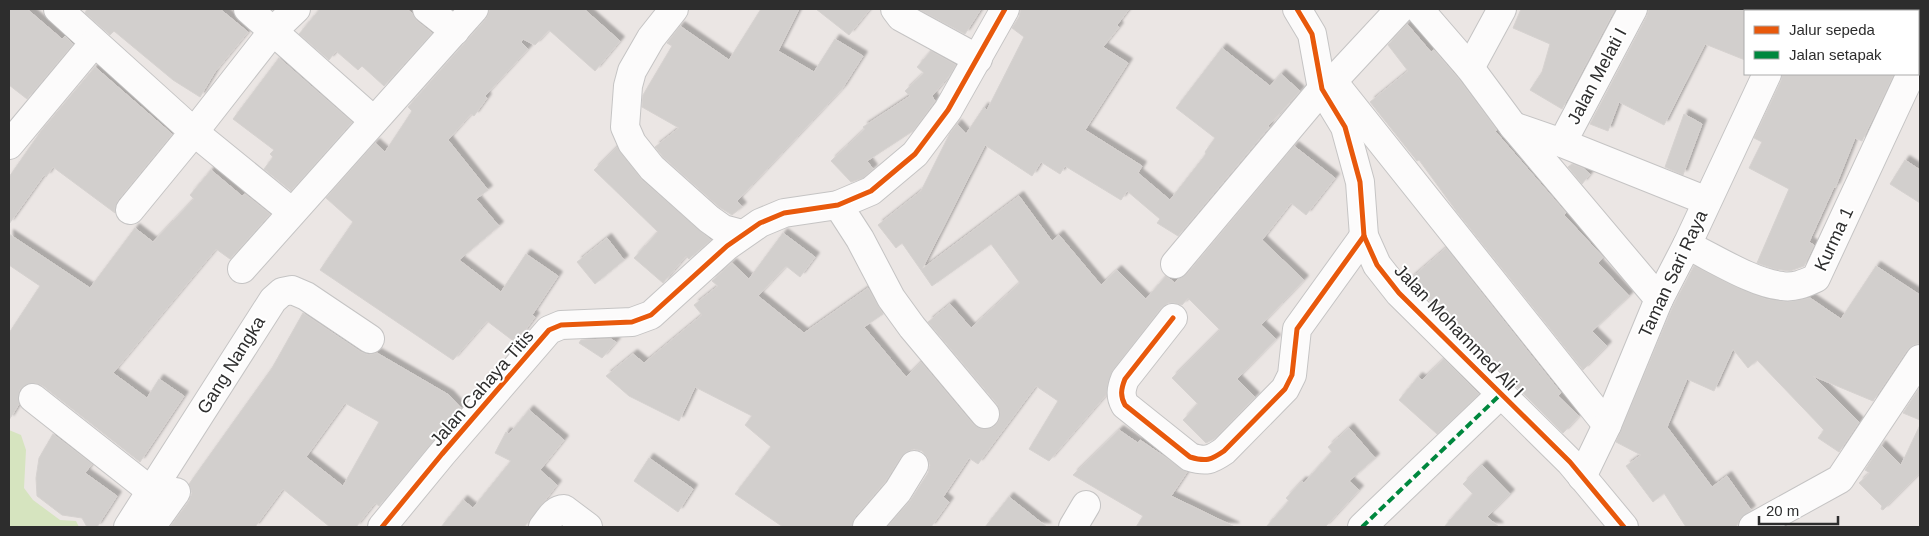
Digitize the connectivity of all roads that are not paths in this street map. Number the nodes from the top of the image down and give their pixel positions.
1 (58, 9) edge
2 (248, 9) edge
3 (296, 9) edge
4 (427, 9) edge
5 (474, 9) edge
6 (674, 9) edge
7 (895, 9) edge
8 (1005, 9) edge
9 (1297, 9) edge
10 (1400, 9) edge
11 (1419, 9) edge
12 (1502, 9) edge
13 (1632, 9) edge
14 (273, 31) junction
15 (455, 31) junction
16 (94, 43) junction
17 (978, 59) junction
18 (1470, 68) junction
19 (1767, 75) edge
20 (1911, 75) edge
21 (1324, 78) junction
22 (373, 120) junction
23 (1513, 126) junction
24 (194, 132) junction
25 (1562, 143) junction
26 (9, 145) edge
27 (1707, 201) junction
28 (838, 205) junction
29 (130, 210) dead end
30 (292, 212) junction
31 (742, 234) junction
32 (1364, 236) junction
33 (1687, 245) junction
34 (1175, 264) dead end
35 (242, 270) dead end
36 (1659, 299) junction
37 (1173, 318) dead end
38 (370, 339) dead end
39 (1920, 359) edge
40 (1501, 394) junction
41 (33, 398) dead end
42 (985, 414) dead end
43 (1607, 425) junction
44 (914, 465) dead end
45 (1582, 477) junction
46 (164, 491) junction
47 (128, 527) edge
48 (151, 527) edge
49 (382, 527) edge
50 (543, 527) edge
51 (588, 527) edge
52 (867, 527) edge
53 (1362, 527) edge
54 (1624, 527) edge
55 (1753, 527) edge

1 - 16 street
2 - 14 street
3 - 14 street
4 - 15 street
5 - 15 street
6 - 31 street
7 - 17 street
8 - 17 street, Jalan Cahaya Titis
9 - 21 street, Jalan Mohammed Ali I
10 - 21 street
11 - 18 street
12 - 18 street
13 - 25 street, Jalan Melati I
14 - 22 street
14 - 24 street
15 - 22 street
16 - 24 street
16 - 26 street
17 - 28 street, Jalan Cahaya Titis
18 - 23 street
19 - 27 street, Taman Sari Raya
20 - 33 street, Kurma 1
21 - 32 street, Jalan Mohammed Ali I
21 - 34 street
21 - 43 street
22 - 30 street
23 - 25 street
23 - 36 street
24 - 29 street
24 - 30 street
25 - 27 street
27 - 33 street, Taman Sari Raya
28 - 31 street, Jalan Cahaya Titis
28 - 42 street
30 - 35 street
31 - 49 street, Jalan Cahaya Titis
32 - 37 street
32 - 40 street, Jalan Mohammed Ali I
33 - 36 street, Taman Sari Raya
36 - 43 street, Taman Sari Raya
38 - 46 street, Gang Nangka
39 - 55 street
40 - 45 street, Jalan Mohammed Ali I
40 - 53 street
41 - 46 street
43 - 45 street, Taman Sari Raya
44 - 52 street
45 - 54 street, Jalan Mohammed Ali I
46 - 47 street, Gang Nangka
46 - 48 street
50 - 51 street

